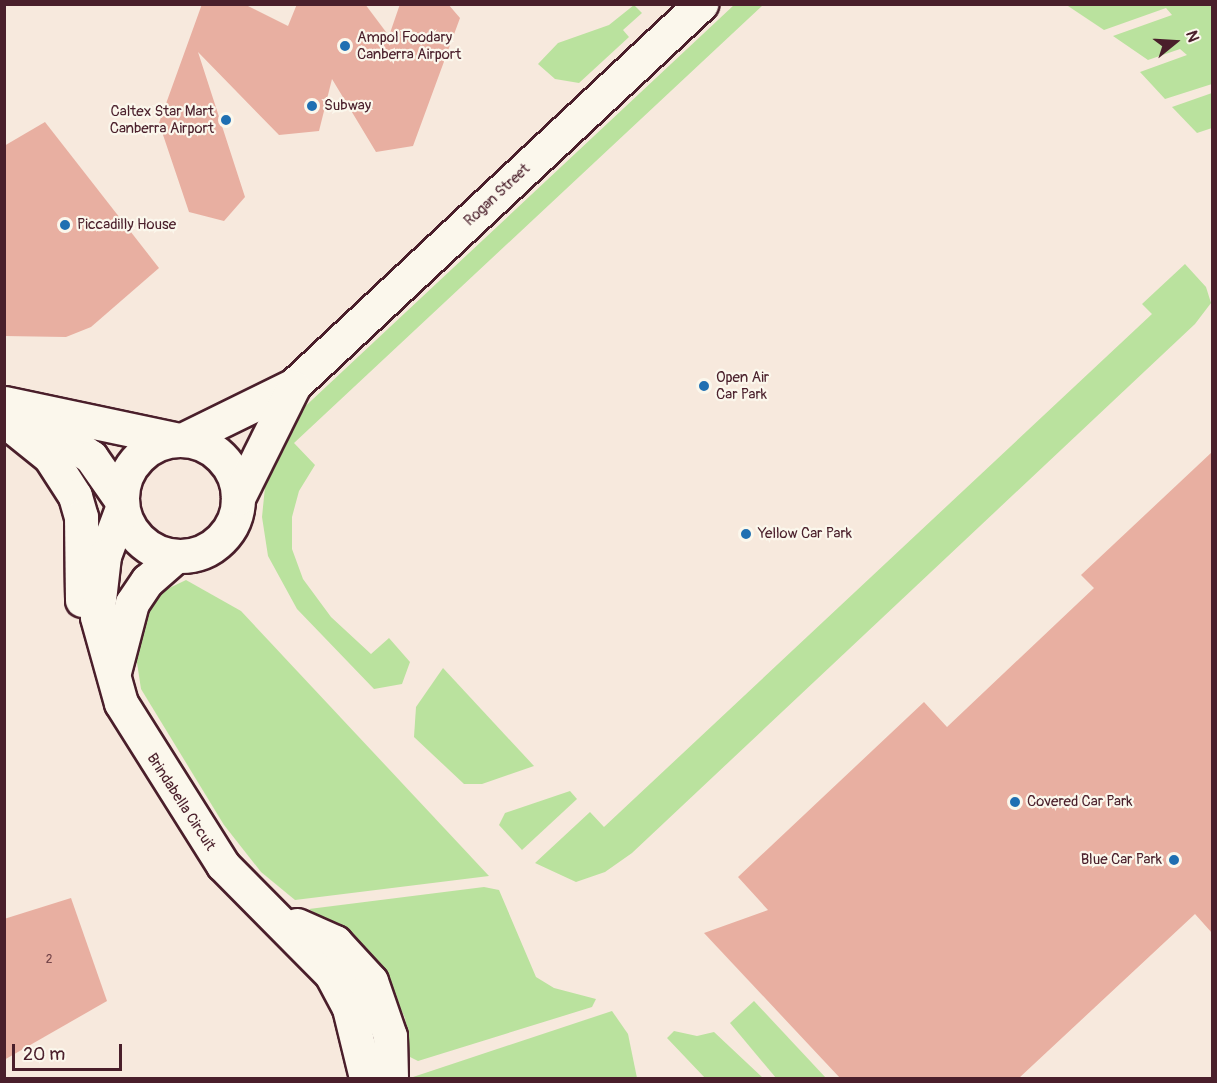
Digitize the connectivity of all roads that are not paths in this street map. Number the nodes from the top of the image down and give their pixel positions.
1 (701, 4) edge
2 (294, 386) junction
3 (5, 409) edge
4 (180, 439) junction
5 (238, 498) junction
6 (122, 504) junction
7 (176, 556) junction
8 (113, 683) junction
9 (267, 908) junction
10 (366, 1078) edge
11 (391, 1078) edge

1 - 2 street, Rogan Street
2 - 4 street, Rogan Street
2 - 5 street, Rogan Street
3 - 4 street
3 - 6 street
3 - 8 street
4 - 5 street
4 - 6 street
5 - 7 street
6 - 7 street
6 - 8 street, Brindabella Circuit
7 - 8 street
8 - 9 street, Brindabella Circuit
9 - 10 street, Brindabella Circuit
9 - 11 street, Brindabella Circuit

